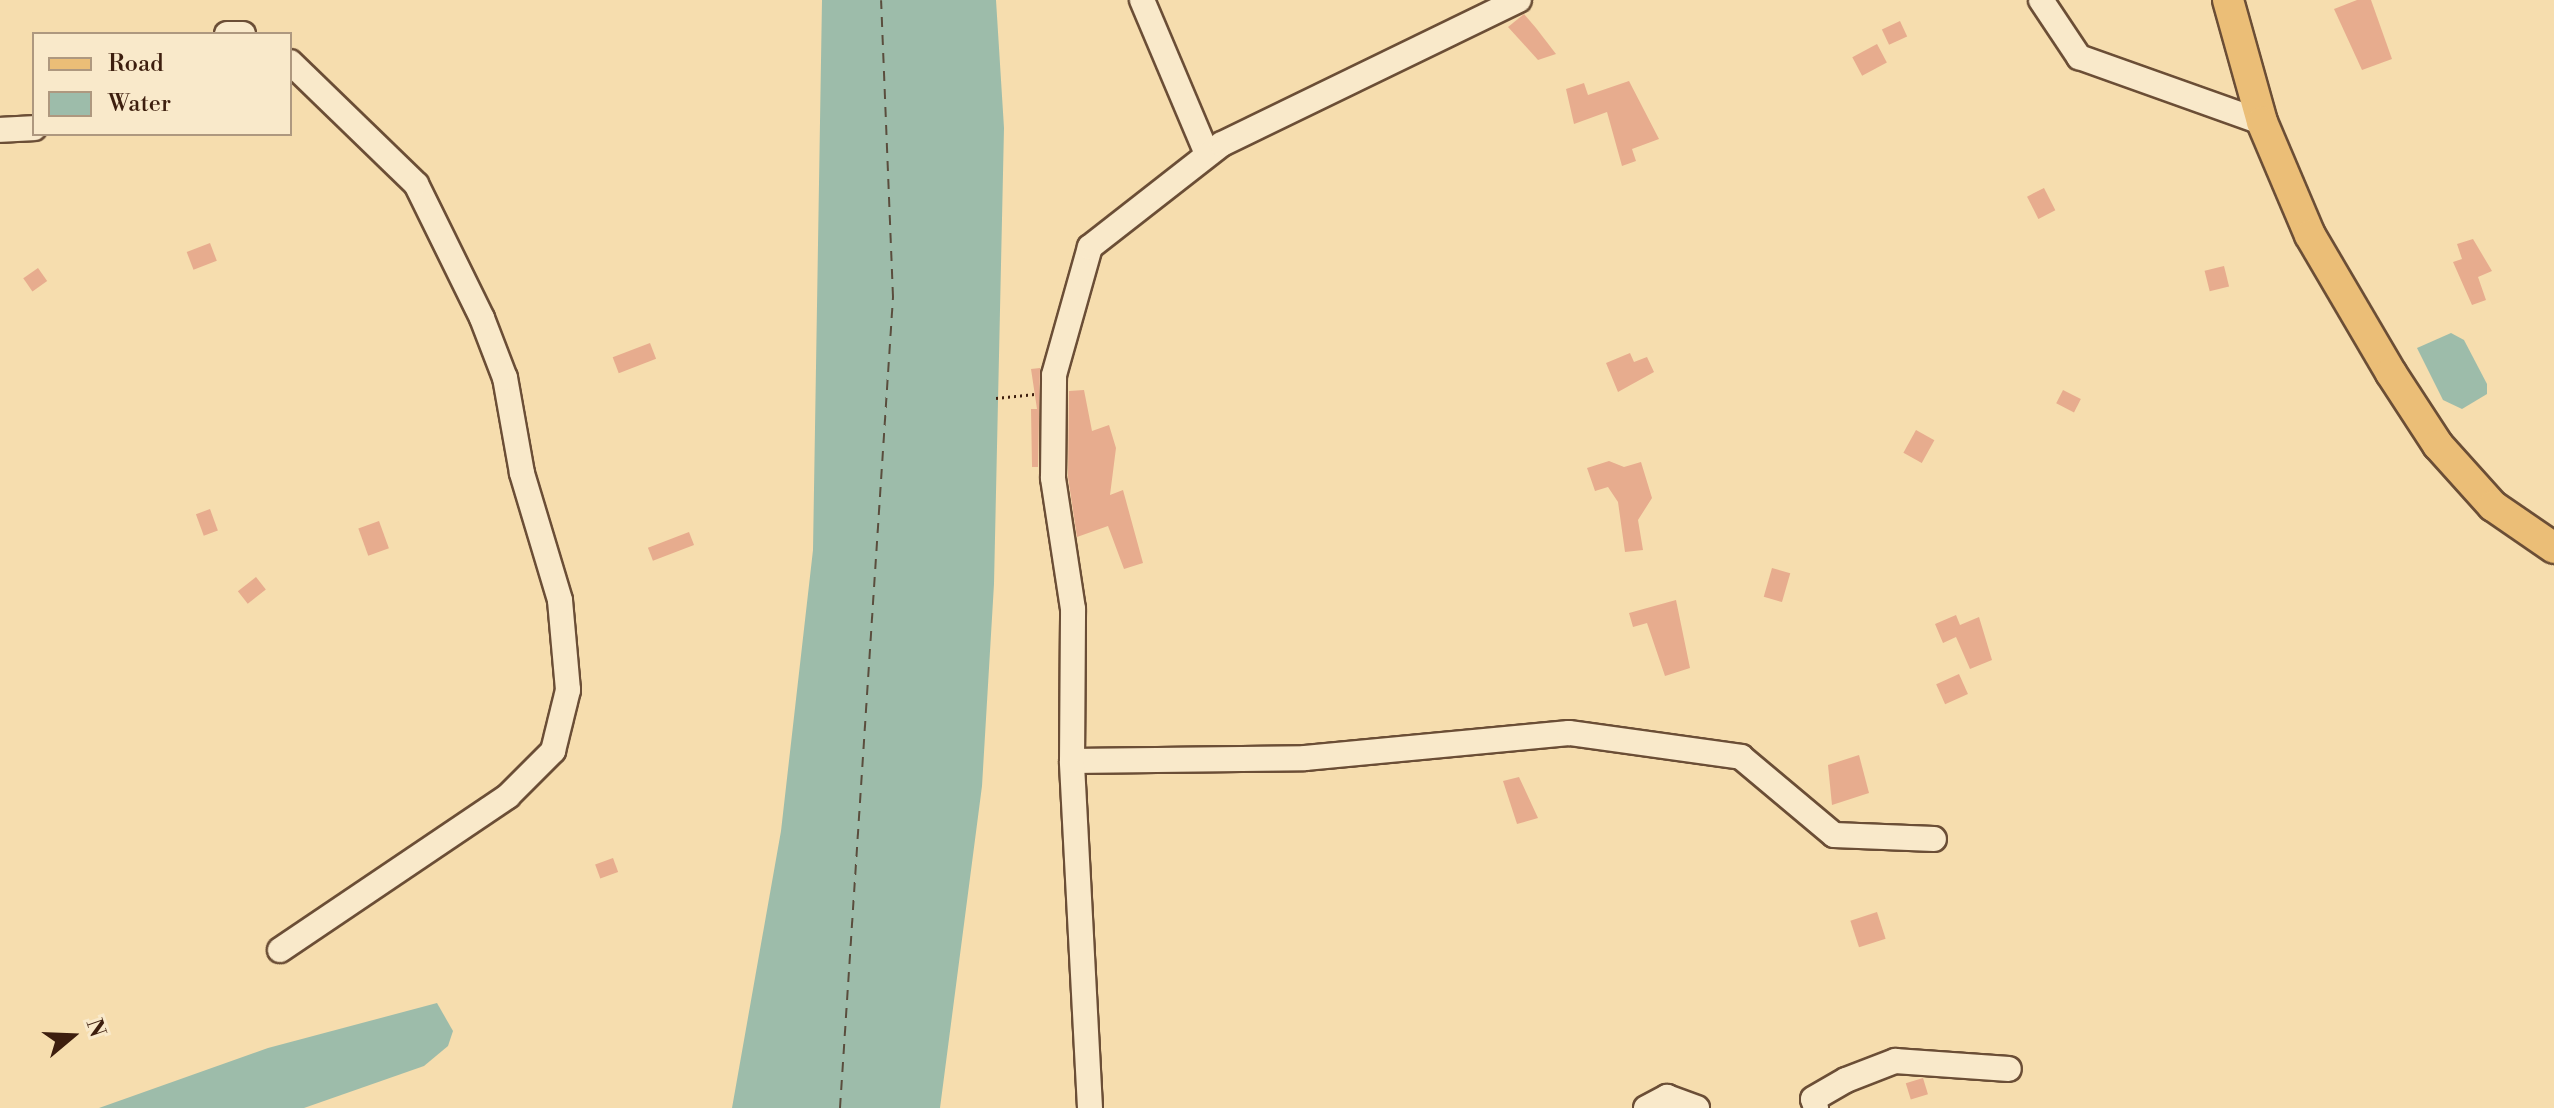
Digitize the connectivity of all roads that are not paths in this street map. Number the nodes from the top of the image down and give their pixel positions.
1 (1142, 0) edge
2 (1519, 0) edge
3 (2041, 0) edge
4 (2228, 0) edge
5 (292, 64) edge
6 (2262, 122) junction
7 (32, 128) edge
8 (0, 130) edge
9 (1207, 154) junction
10 (2554, 548) edge
11 (1072, 761) junction
12 (1934, 839) dead end
13 (280, 950) dead end
14 (2009, 1069) dead end
15 (1811, 1105) edge
16 (1090, 1108) edge
17 (1646, 1108) edge
18 (1697, 1108) edge

1 - 9 street
2 - 9 street
3 - 6 street
4 - 6 main road
5 - 13 street
6 - 10 main road
7 - 8 street
9 - 11 street
11 - 12 street
11 - 16 street
14 - 15 street
17 - 18 street

